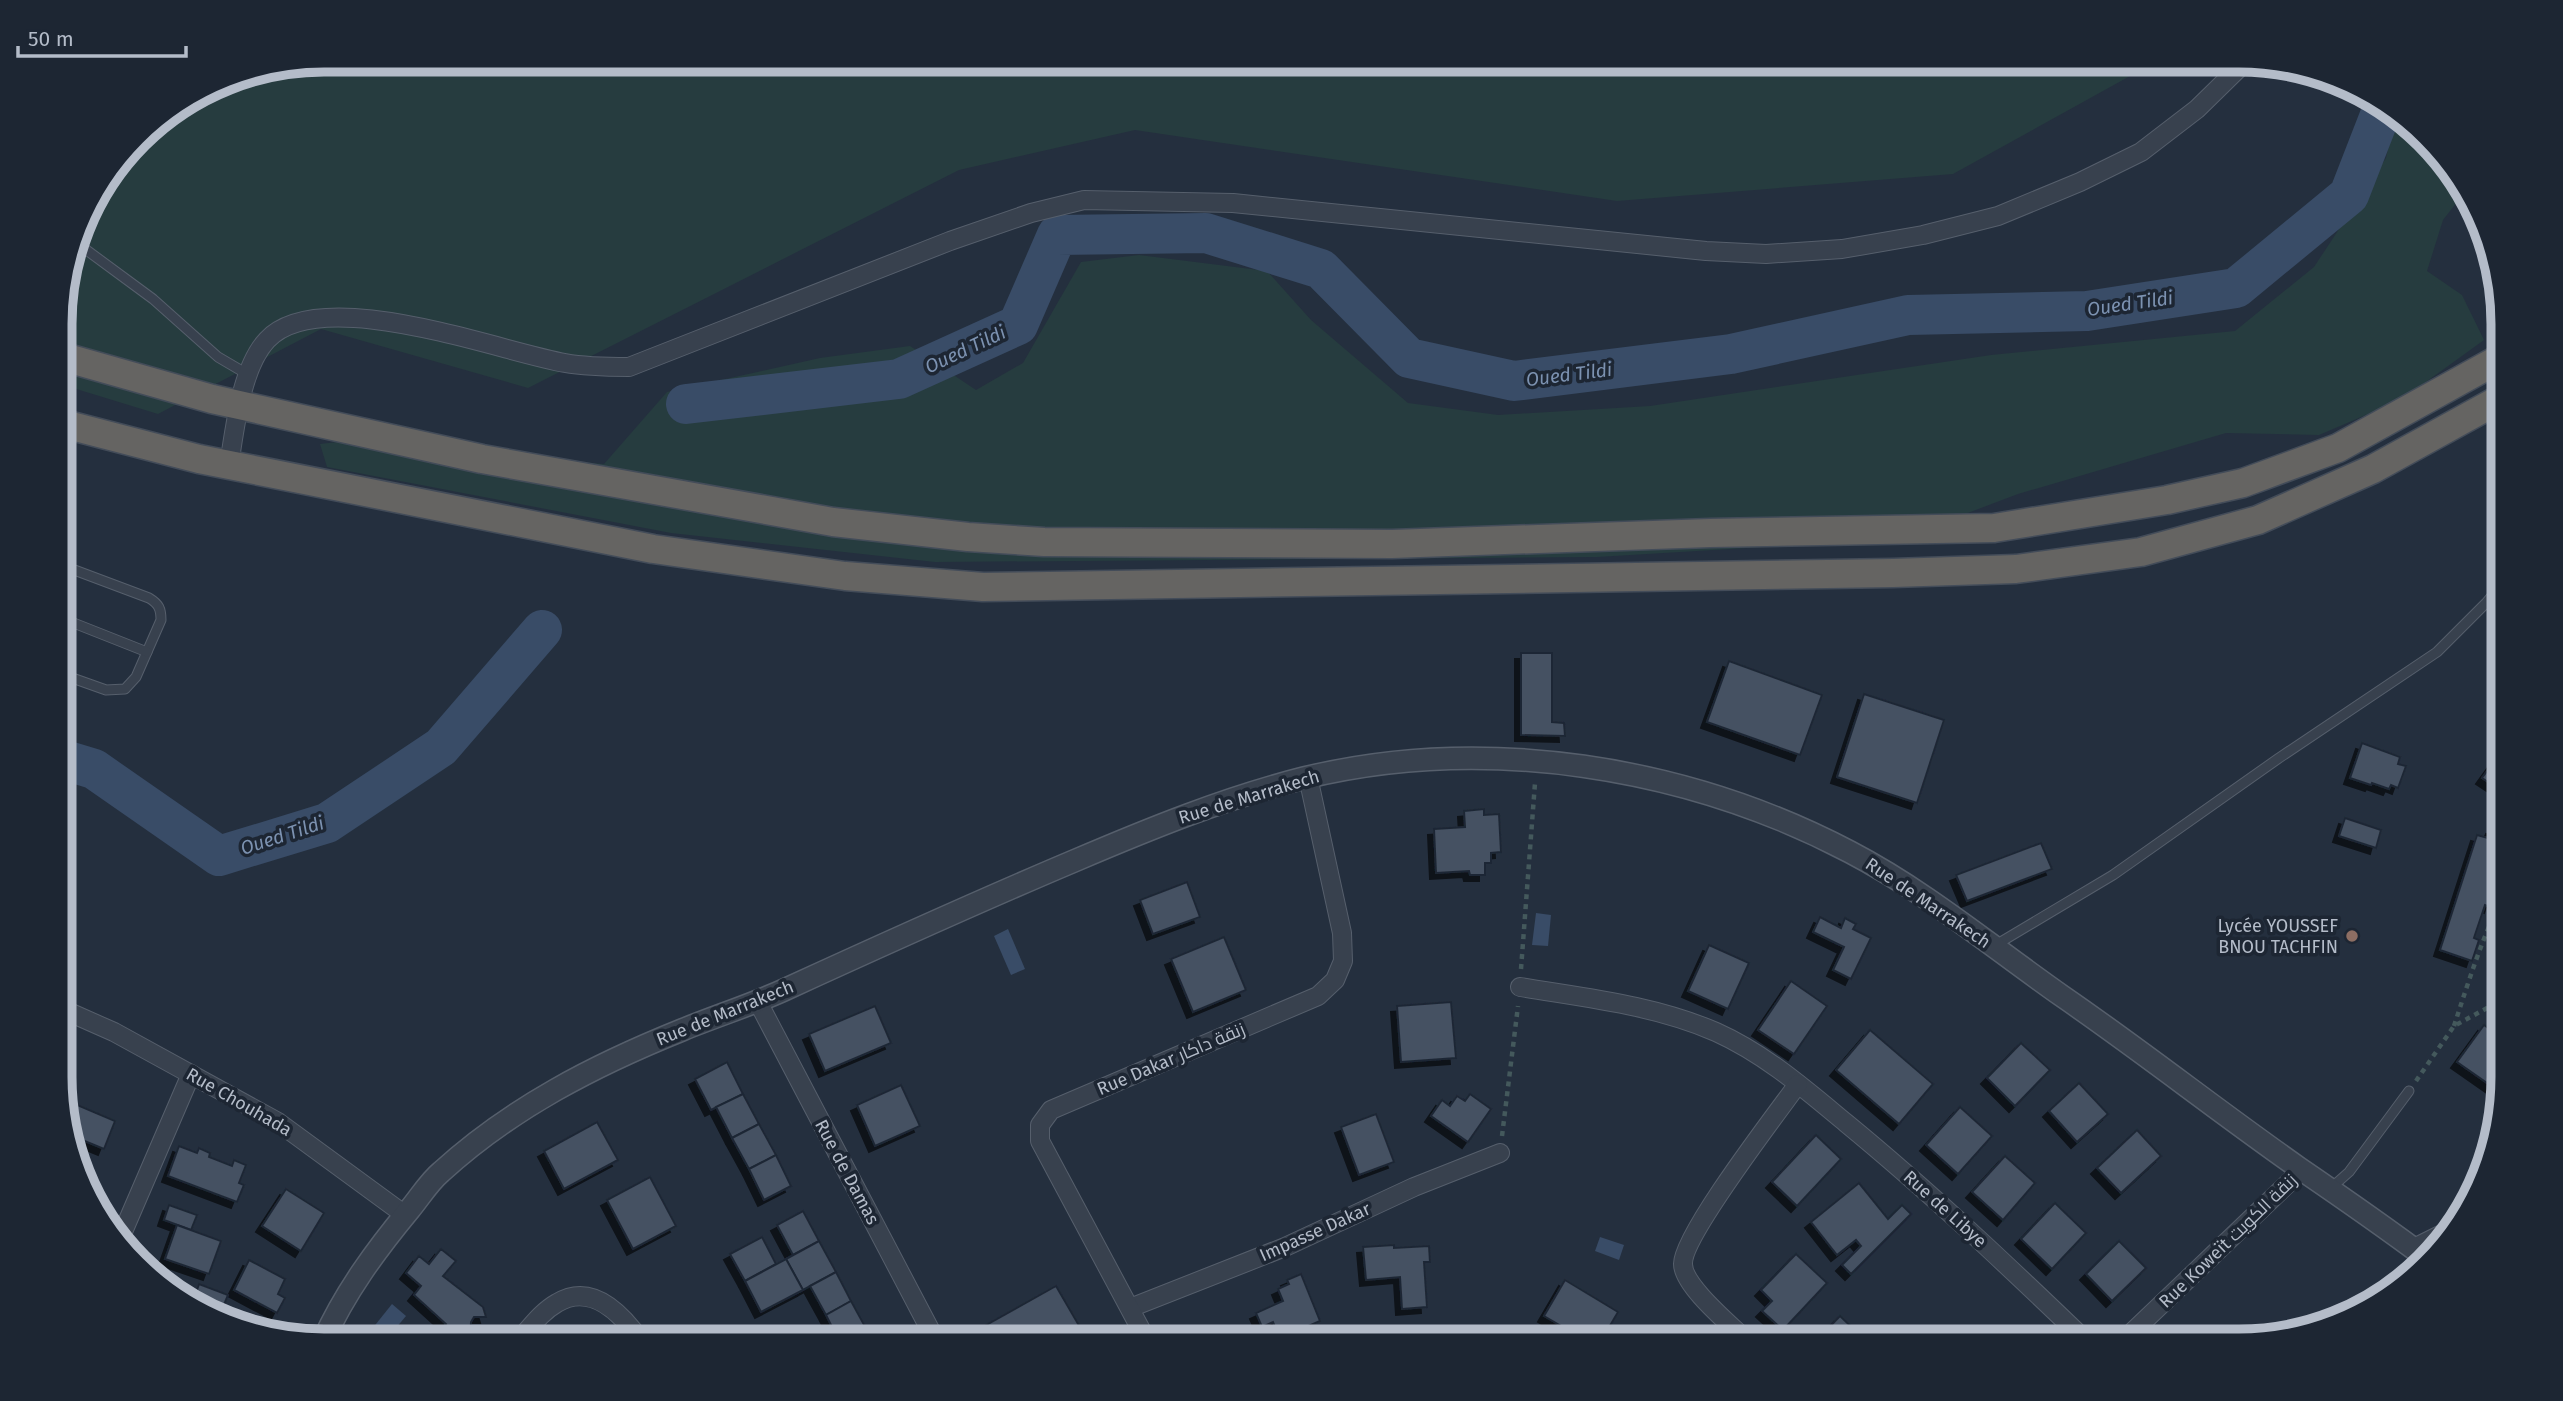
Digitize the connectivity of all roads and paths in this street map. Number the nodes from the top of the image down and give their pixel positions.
1 (2235, 72) edge
2 (83, 248) edge
3 (72, 359) edge
4 (2491, 364) edge
5 (247, 374) junction
6 (2491, 404) edge
7 (240, 405) junction
8 (72, 427) edge
9 (229, 465) junction
10 (72, 569) edge
11 (2491, 596) edge
12 (72, 622) edge
13 (147, 652) junction
14 (72, 678) edge
15 (1536, 761) junction
16 (1308, 777) junction
17 (2491, 922) edge
18 (1993, 947) junction
19 (1520, 987) junction
20 (758, 1002) junction
21 (2489, 1007) edge
22 (72, 1013) edge
23 (2454, 1026) junction
24 (191, 1074) junction
25 (1798, 1084) junction
26 (2409, 1091) joint
27 (1500, 1153) joint
28 (2302, 1170) junction
29 (2331, 1188) junction
30 (405, 1215) junction
31 (2440, 1229) edge
32 (124, 1230) edge
33 (2409, 1245) junction
34 (2420, 1253) edge
35 (1130, 1308) junction
36 (330, 1329) edge
37 (528, 1329) edge
38 (633, 1329) edge
39 (930, 1329) edge
40 (1141, 1329) edge
41 (1735, 1329) edge
42 (2073, 1329) edge
43 (2136, 1329) edge

1 - 5 street
2 - 5 lane
3 - 7 highway
4 - 7 highway
5 - 7 street
6 - 9 highway
7 - 9 street
8 - 9 highway
10 - 13 lane
11 - 18 lane
12 - 13 lane
13 - 14 lane
15 - 16 street, Rue de Marrakech
15 - 18 street, Rue de Marrakech
15 - 19 path
16 - 20 street, Rue de Marrakech
16 - 35 street, Rue Dakar زنقة داكار
17 - 23 path
18 - 28 street, Rue de Marrakech
19 - 25 street, Rue de Libye
19 - 27 path
20 - 30 street, Rue de Marrakech
20 - 39 street, Rue de Damas
21 - 23 path
22 - 24 street, Rue Chouhada
23 - 26 path
24 - 30 street, Rue Chouhada
24 - 32 street
25 - 41 street
25 - 42 street, Rue de Libye
26 - 29 lane
27 - 35 street, Impasse Dakar
28 - 29 street, Rue de Marrakech
28 - 43 street, Rue Koweït زنقة الكويت
29 - 33 street, Rue de Marrakech
30 - 36 street, Rue de Marrakech
31 - 33 lane
33 - 34 street, Rue de Marrakech
35 - 40 street, Rue Dakar زنقة داكار
37 - 38 street

